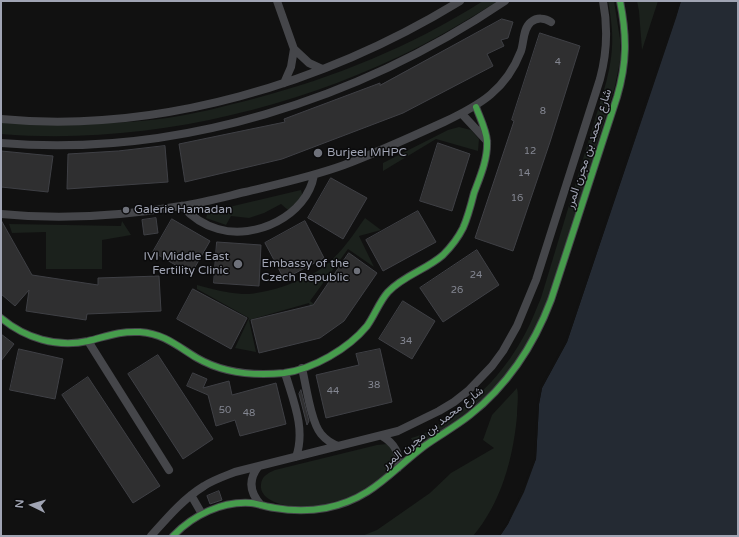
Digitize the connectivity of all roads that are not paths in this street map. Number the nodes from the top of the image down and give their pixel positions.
1 (277, 1) edge
2 (460, 1) edge
3 (505, 1) edge
4 (595, 1) edge
5 (602, 1) edge
6 (620, 1) edge
7 (605, 14) junction
8 (551, 22) dead end
9 (294, 49) junction
10 (322, 70) junction
11 (284, 83) junction
12 (476, 107) junction
13 (462, 114) junction
14 (1, 119) edge
15 (487, 141) junction
16 (1, 143) edge
17 (314, 175) junction
18 (182, 206) junction
19 (1, 214) edge
20 (1, 318) edge
21 (88, 341) junction
22 (302, 368) junction
23 (285, 373) junction
24 (382, 436) junction
25 (339, 446) junction
26 (296, 457) junction
27 (258, 467) junction
28 (398, 468) junction
29 (169, 470) dead end
30 (191, 495) junction
31 (261, 505) junction
32 (202, 514) junction
33 (151, 536) edge
34 (173, 536) edge

1 - 9 street
2 - 10 street
3 - 16 street
4 - 7 street
5 - 7 street, شارع محمد بن مجرن المرر
6 - 28 street, شارع محمد بن مجرن المرر
7 - 24 street, شارع محمد بن مجرن المرر
8 - 12 street
9 - 10 street
9 - 11 street
10 - 11 street
11 - 14 street
12 - 13 street
12 - 15 street
13 - 15 street
13 - 17 street
15 - 22 street
17 - 18 street
17 - 18 street
18 - 19 street
20 - 21 street
21 - 23 street
21 - 29 street
22 - 23 street
22 - 25 street
23 - 26 street
24 - 25 street, شارع محمد بن مجرن المرر
24 - 28 street, شارع محمد بن مجرن المرر
25 - 26 street, شارع محمد بن مجرن المرر
26 - 27 street, شارع محمد بن مجرن المرر
27 - 30 street, شارع محمد بن مجرن المرر
27 - 31 street
28 - 31 street, شارع محمد بن مجرن المرر
30 - 32 street
30 - 33 street, شارع محمد بن مجرن المرر
31 - 32 street, شارع محمد بن مجرن المرر
32 - 34 street, شارع محمد بن مجرن المرر

